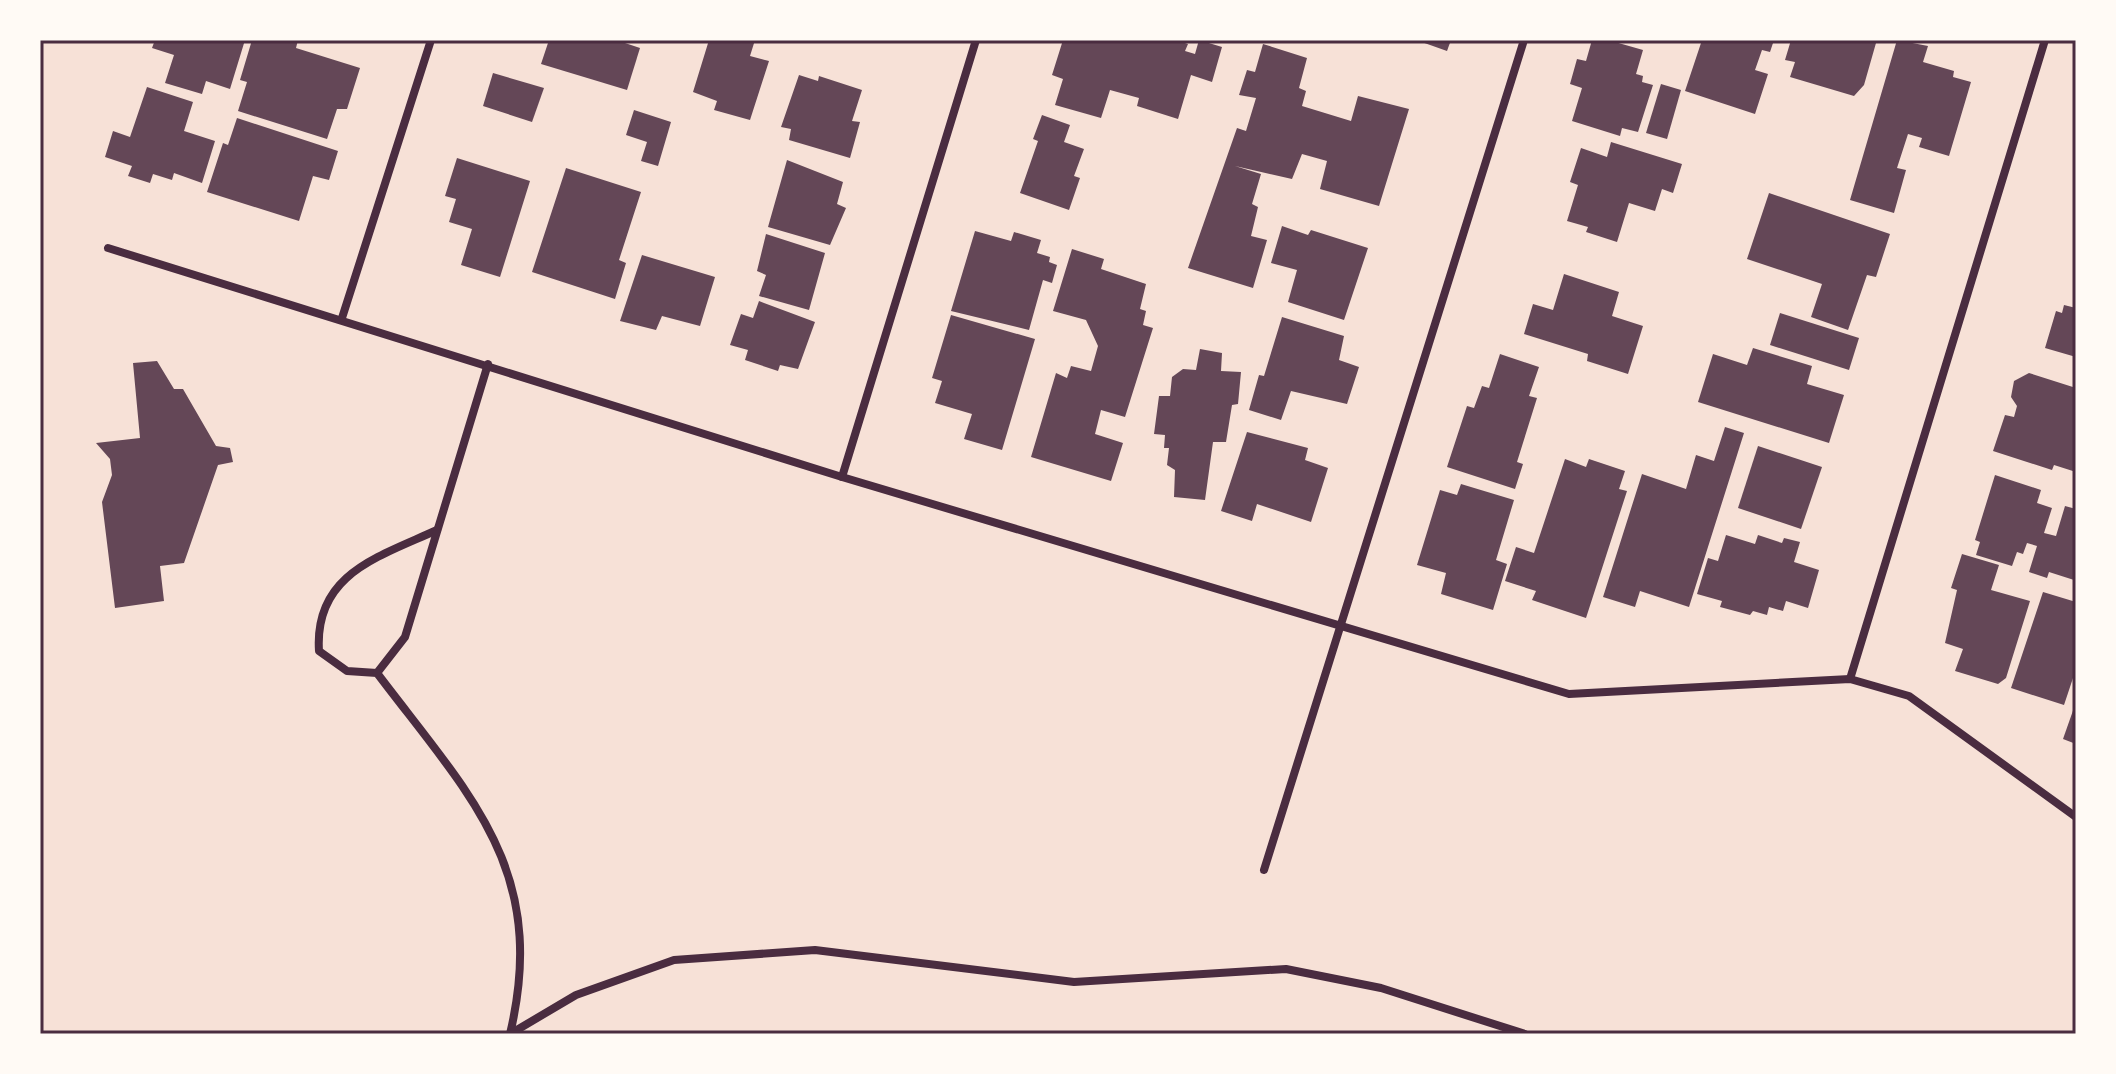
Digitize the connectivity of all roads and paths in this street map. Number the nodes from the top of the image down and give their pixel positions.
1 (431, 40) edge
2 (976, 40) edge
3 (1524, 40) edge
4 (2045, 40) edge
5 (108, 248) dead end
6 (342, 318) junction
7 (488, 364) junction
8 (842, 477) junction
9 (437, 530) junction
10 (1342, 627) junction
11 (377, 673) junction
12 (1850, 679) junction
13 (2076, 817) edge
14 (1264, 870) dead end
15 (510, 1034) edge
16 (1525, 1034) edge

1 - 6 street
2 - 8 street
3 - 10 street
4 - 12 street
5 - 6 street
6 - 7 street
7 - 8 street
7 - 9 street
8 - 10 street
9 - 11 street
9 - 11 street
10 - 12 street
10 - 14 street
11 - 15 street
12 - 13 street
15 - 16 street

